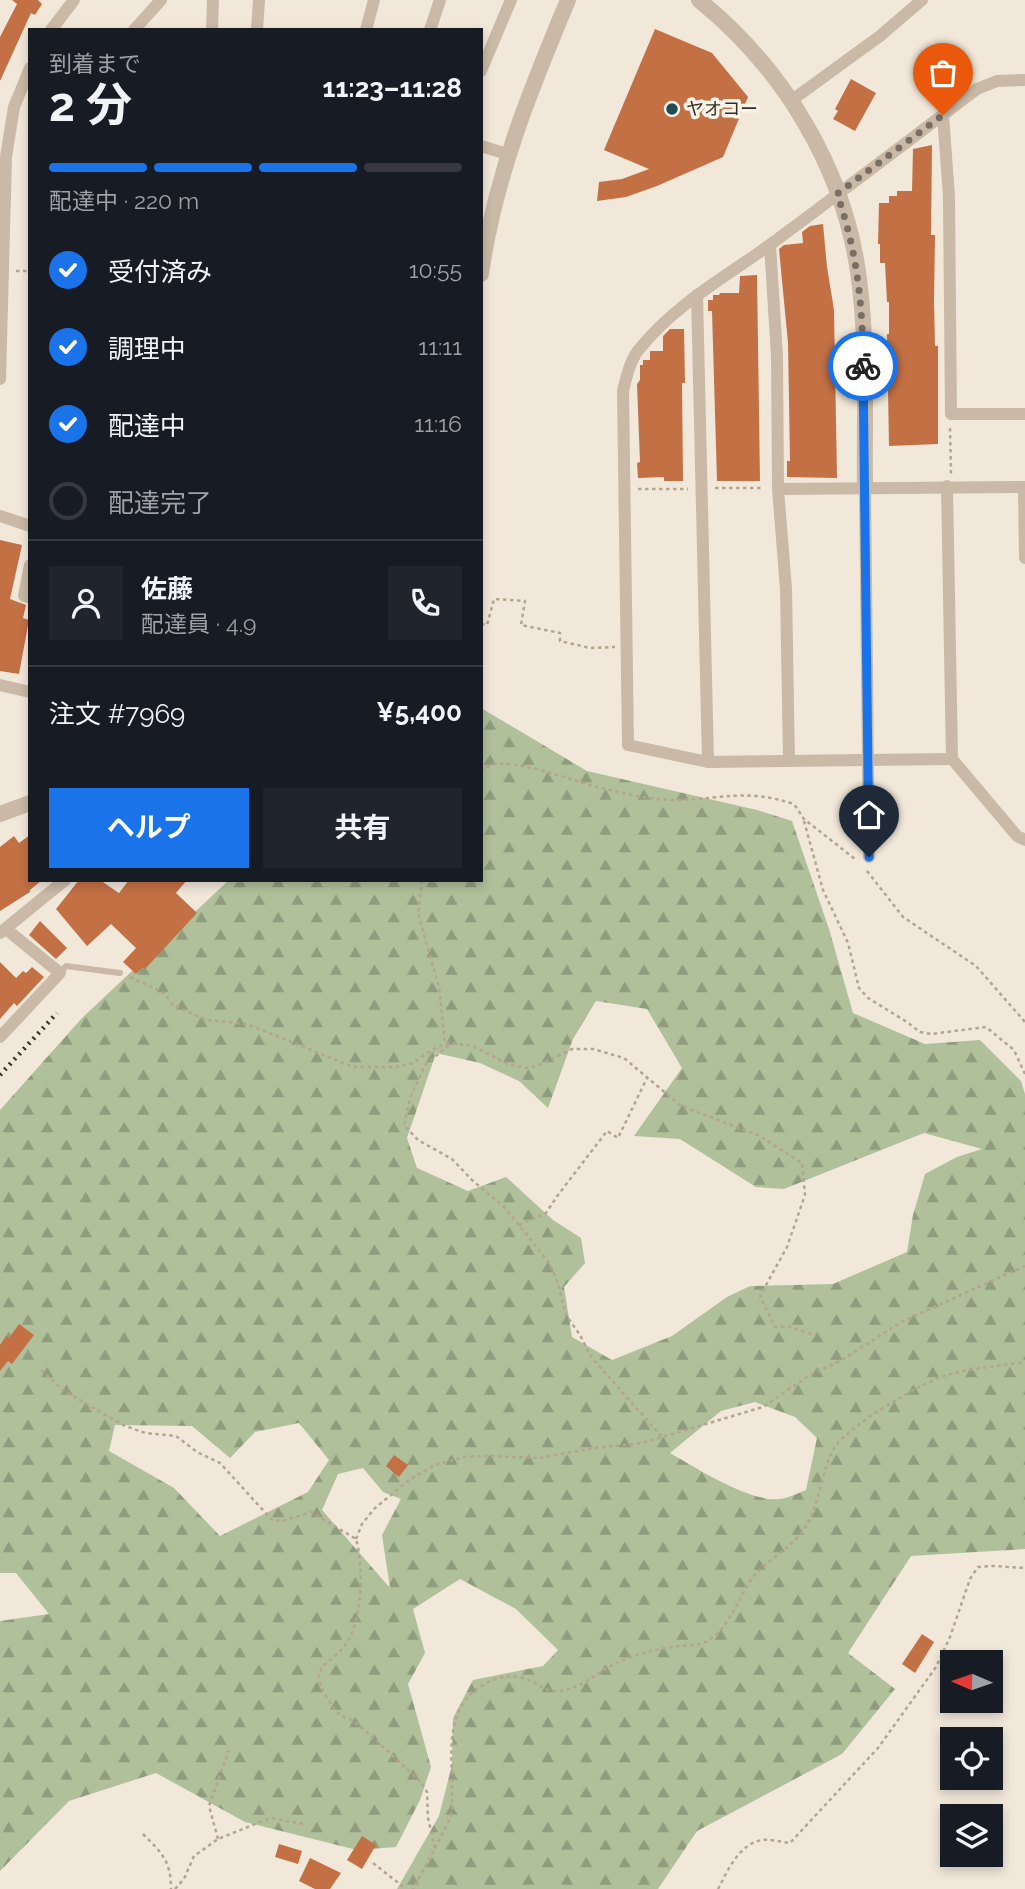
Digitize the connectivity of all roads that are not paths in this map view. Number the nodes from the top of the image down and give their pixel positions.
1 (74, 0) edge
2 (160, 0) edge
3 (214, 0) edge
4 (259, 0) edge
5 (374, 0) edge
6 (440, 0) edge
7 (511, 0) edge
8 (568, 0) edge
9 (699, 0) edge
10 (922, 0) edge
11 (53, 28) edge
12 (136, 28) edge
13 (212, 28) edge
14 (257, 28) edge
15 (367, 28) edge
16 (431, 28) edge
17 (483, 66) edge
18 (28, 73) edge
19 (1025, 80) edge
20 (792, 100) junction
21 (0, 103) edge
22 (14, 107) junction
23 (943, 115) junction
24 (483, 147) edge
25 (507, 155) junction
26 (837, 194) junction
27 (484, 230) edge
28 (770, 244) junction
29 (698, 296) junction
30 (0, 379) edge
31 (1025, 414) edge
32 (947, 486) junction
33 (865, 487) junction
34 (1025, 487) edge
35 (778, 489) junction
36 (0, 516) edge
37 (28, 525) edge
38 (1025, 558) edge
39 (28, 575) edge
40 (28, 597) edge
41 (0, 685) edge
42 (28, 692) edge
43 (951, 759) junction
44 (869, 760) junction
45 (789, 761) junction
46 (708, 762) junction
47 (28, 804) edge
48 (0, 814) edge
49 (1025, 840) edge
50 (869, 857) dead end
51 (63, 882) edge
52 (3, 931) edge
53 (60, 973) junction
54 (120, 973) road end
55 (0, 1037) edge

1 - 11 street
2 - 12 street
3 - 13 street
4 - 14 street
5 - 15 street
6 - 16 street
7 - 17 street
8 - 25 street
9 - 20 street
10 - 20 street
18 - 22 street
19 - 23 street
20 - 26 street
21 - 22 street
22 - 30 street
23 - 26 street
23 - 31 street
24 - 25 street
25 - 27 street
26 - 28 street
26 - 33 street
28 - 29 street
28 - 35 street
29 - 46 street
29 - 46 street
32 - 33 street
32 - 34 street
32 - 43 street
33 - 35 street
33 - 44 street
34 - 38 street
35 - 45 street
36 - 37 street
39 - 40 street
41 - 42 street
43 - 44 street
43 - 49 street
44 - 45 street
44 - 50 street
45 - 46 street
47 - 48 street
51 - 52 street
52 - 53 street
53 - 54 lane
53 - 55 street

